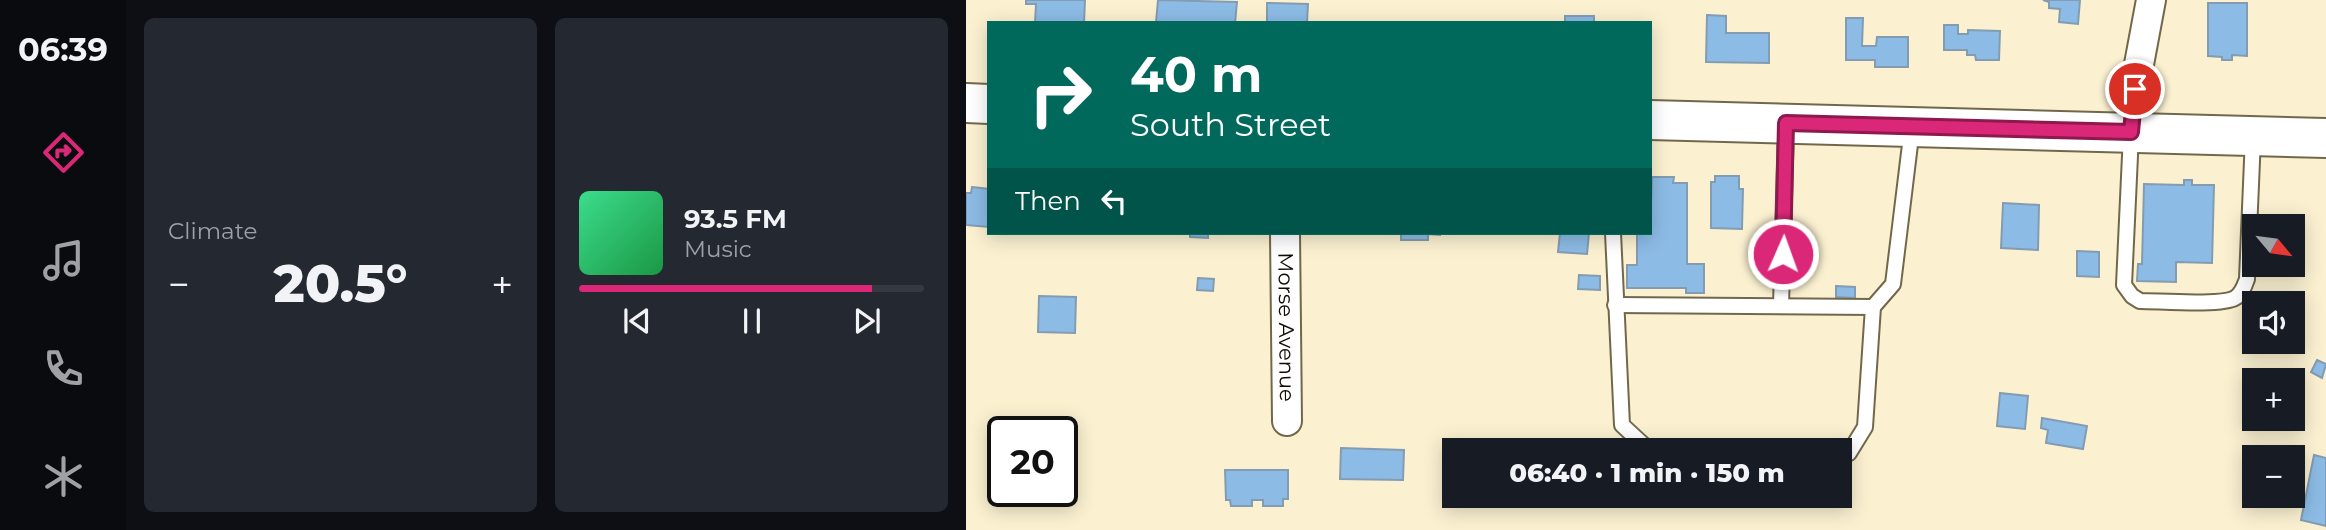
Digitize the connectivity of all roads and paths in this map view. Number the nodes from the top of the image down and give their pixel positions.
1 (2151, 0) edge
2 (966, 103) edge
3 (987, 104) edge
4 (1652, 120) edge
5 (1786, 123) junction
6 (1913, 126) junction
7 (2131, 132) junction
8 (2253, 136) junction
9 (2326, 138) edge
10 (1285, 235) edge
11 (1612, 235) edge
12 (1615, 305) junction
13 (1782, 306) junction
14 (1873, 307) junction
15 (1287, 421) dead end
16 (1636, 438) edge
17 (1852, 448) edge

1 - 7 street
2 - 3 main road
4 - 5 main road
5 - 6 main road
5 - 13 lane
6 - 7 main road
6 - 14 lane
7 - 8 main road
7 - 8 lane
8 - 9 main road
10 - 15 street, Morse Avenue
11 - 12 lane
12 - 13 lane
12 - 16 lane
13 - 14 lane
14 - 17 lane

